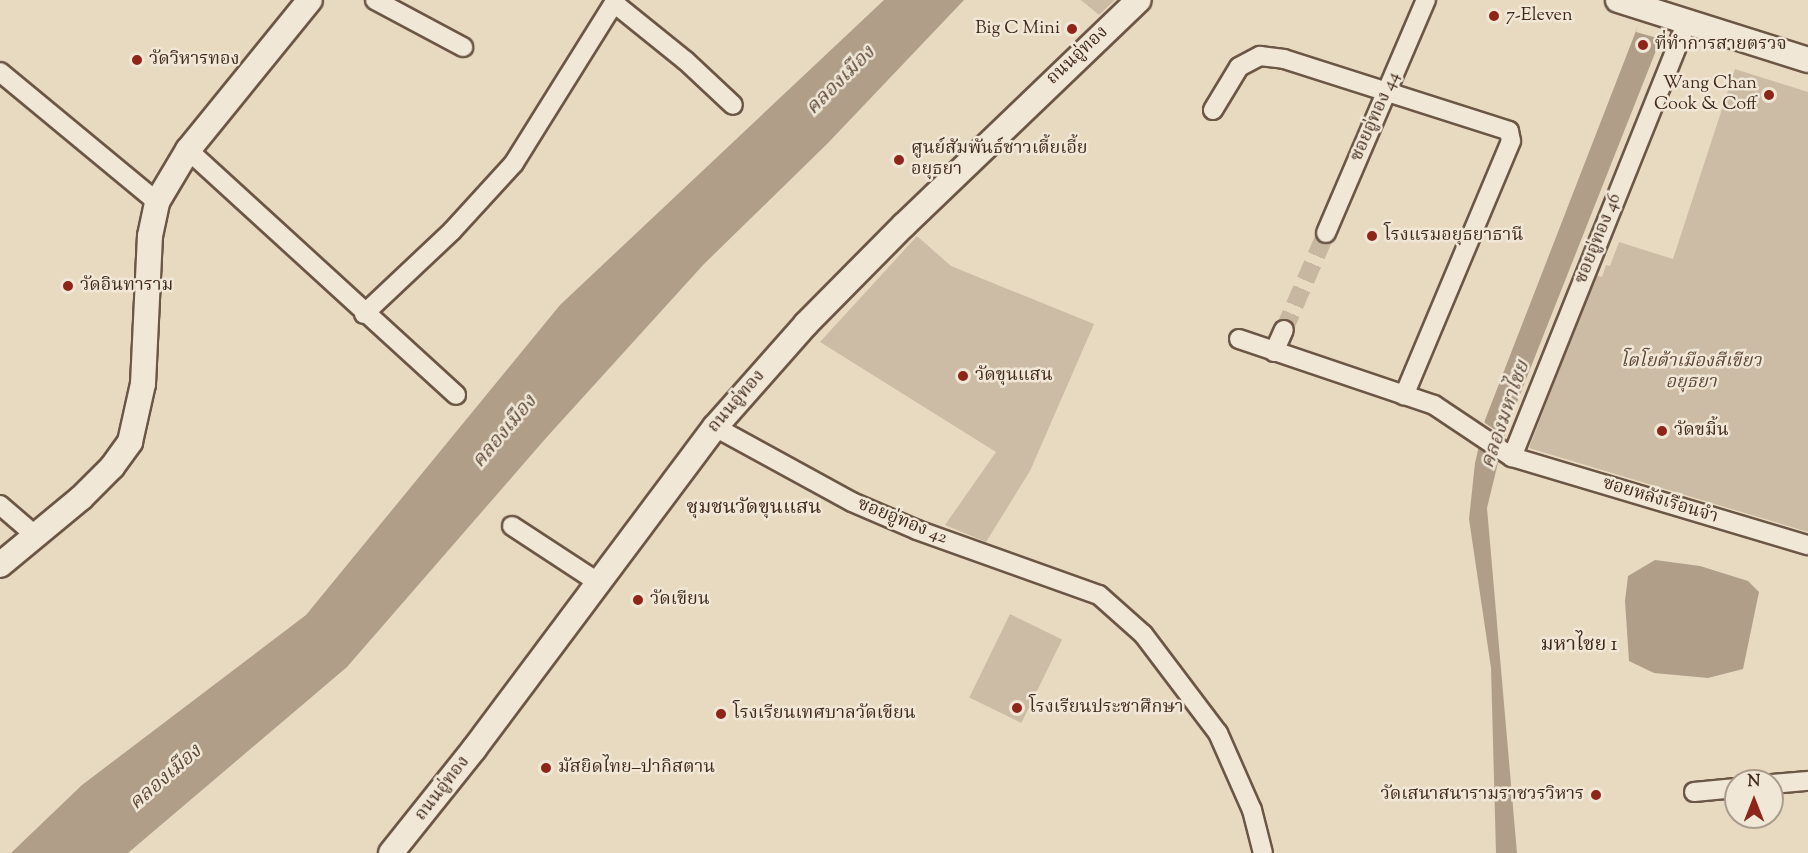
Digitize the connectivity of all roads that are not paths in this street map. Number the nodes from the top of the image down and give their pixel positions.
1 (310, 0) edge
2 (375, 0) edge
3 (1139, 0) edge
4 (1426, 0) edge
5 (1618, 0) edge
6 (615, 1) edge
7 (1680, 19) junction
8 (463, 47) dead end
9 (1808, 60) edge
10 (0, 72) edge
11 (1388, 91) junction
12 (733, 105) dead end
13 (1214, 110) dead end
14 (188, 150) junction
15 (158, 201) junction
16 (1326, 233) tunnel mouth
17 (364, 314) junction
18 (1284, 330) tunnel mouth
19 (1239, 339) dead end
20 (1274, 352) junction
21 (456, 395) dead end
22 (1404, 395) junction
23 (715, 427) junction
24 (1507, 454) junction
25 (0, 506) edge
26 (512, 526) dead end
27 (36, 536) junction
28 (1808, 545) edge
29 (0, 565) edge
30 (599, 583) junction
31 (1808, 781) edge
32 (1784, 783) edge
33 (1724, 789) edge
34 (1694, 792) dead end
35 (391, 853) edge
36 (1263, 853) edge

1 - 14 main road
2 - 8 street
3 - 23 main road, ถนนอู่ทอง
4 - 11 street, ซอยอู่ทอง 44
5 - 7 main road
6 - 12 street
6 - 17 street
7 - 9 main road
7 - 24 street, ซอยอู่ทอง 46
10 - 15 street
11 - 13 street
11 - 16 street, ซอยอู่ทอง 44
11 - 22 street
14 - 15 main road
14 - 17 street
15 - 27 main road
17 - 21 street
18 - 20 street
19 - 20 street, ซอยหลังเรือนจำ
20 - 22 street, ซอยหลังเรือนจำ
22 - 24 street, ซอยหลังเรือนจำ
23 - 30 main road, ถนนอู่ทอง
23 - 36 street, ซอยอู่ทอง 42
24 - 28 street, ซอยหลังเรือนจำ
25 - 27 street
26 - 30 street
27 - 29 main road
30 - 35 main road, ถนนอู่ทอง
31 - 32 street
33 - 34 street

